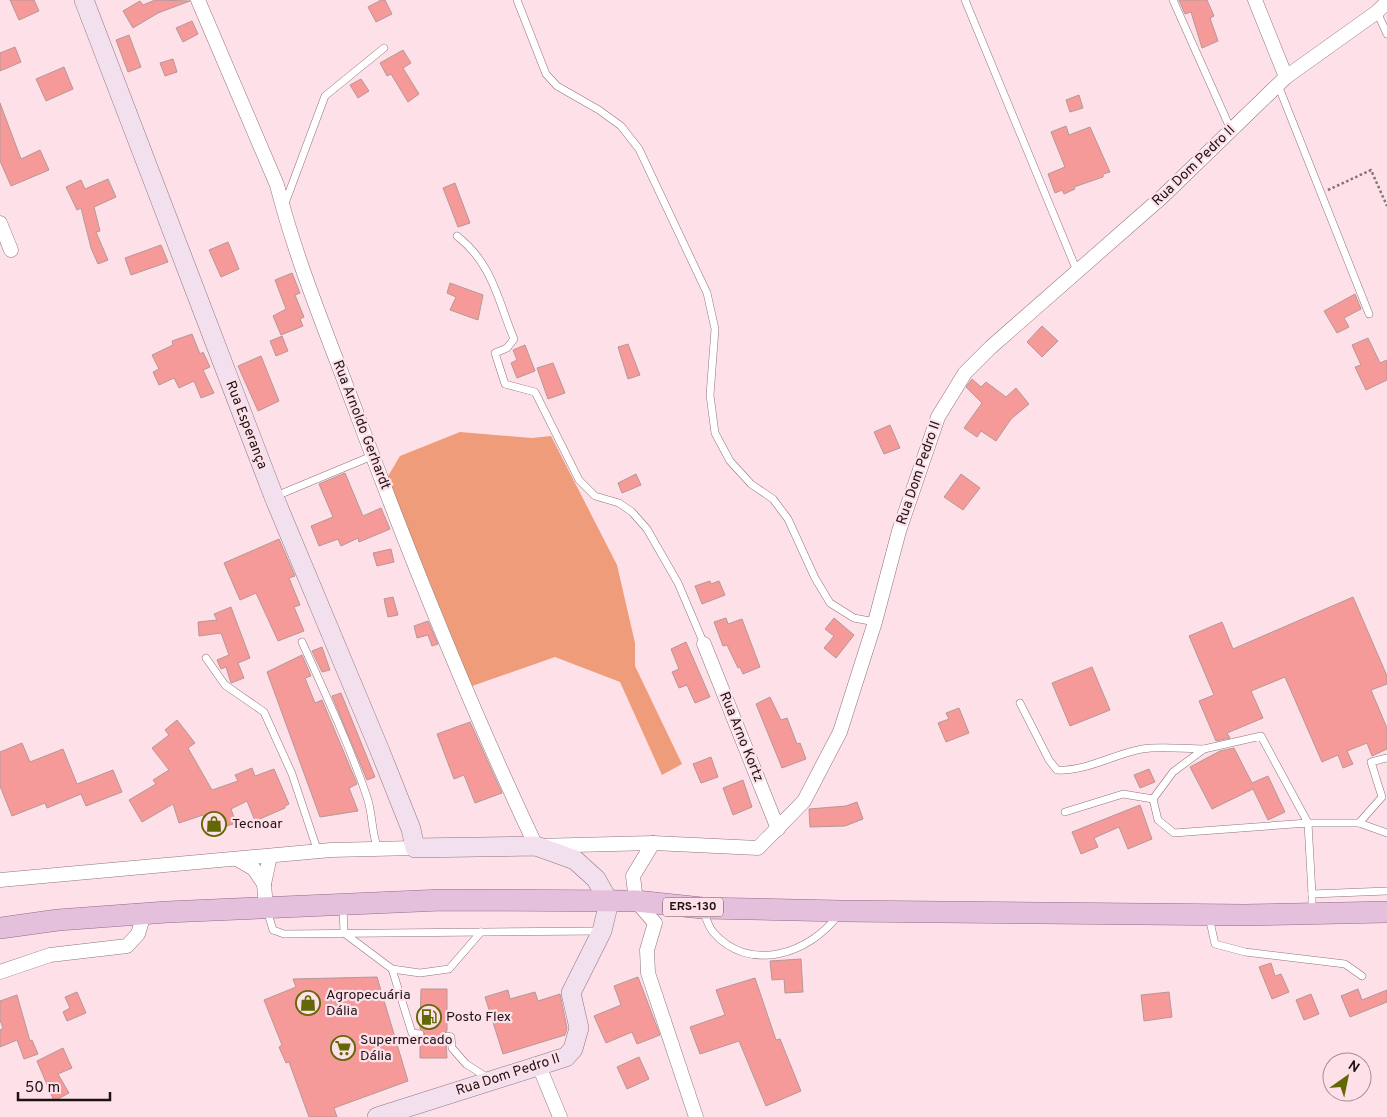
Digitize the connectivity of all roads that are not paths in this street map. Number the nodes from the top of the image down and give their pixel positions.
1 (84, 0) edge
2 (198, 0) edge
3 (517, 0) edge
4 (965, 0) edge
5 (1173, 0) edge
6 (1255, 0) edge
7 (1382, 7) edge
8 (1387, 34) edge
9 (384, 48) dead end
10 (1282, 81) junction
11 (1232, 130) junction
12 (283, 208) junction
13 (0, 223) edge
14 (457, 236) dead end
15 (11, 250) dead end
16 (1077, 271) junction
17 (1369, 314) dead end
18 (372, 456) junction
19 (274, 497) junction
20 (874, 622) junction
21 (302, 642) dead end
22 (704, 644) joint
23 (206, 658) dead end
24 (1020, 702) dead end
25 (1204, 748) junction
26 (1387, 758) edge
27 (1153, 798) junction
28 (1066, 812) dead end
29 (1308, 823) junction
30 (1359, 823) junction
31 (778, 830) junction
32 (1387, 833) edge
33 (654, 843) junction
34 (536, 846) junction
35 (415, 848) junction
36 (378, 849) junction
37 (318, 852) junction
38 (270, 856) junction
39 (237, 859) junction
40 (0, 880) edge
41 (264, 884) junction
42 (1387, 891) edge
43 (636, 901) junction
44 (609, 902) junction
45 (343, 904) junction
46 (1312, 904) junction
47 (266, 908) junction
48 (702, 908) junction
49 (841, 911) junction
50 (1387, 912) edge
51 (144, 914) junction
52 (1208, 914) junction
53 (0, 928) edge
54 (602, 931) junction
55 (480, 932) junction
56 (344, 933) junction
57 (392, 969) junction
58 (0, 972) edge
59 (1362, 976) dead end
60 (420, 1034) dead end
61 (447, 1036) dead end
62 (539, 1066) junction
63 (493, 1081) junction
64 (411, 1112) edge
65 (377, 1117) edge
66 (560, 1117) edge
67 (696, 1117) edge

1 - 19 street, Rua Esperança
2 - 12 street, Rua Arnoldo Gerhardt
3 - 20 lane
4 - 16 lane
5 - 11 lane
6 - 10 street
7 - 8 lane
7 - 10 street, Rua Dom Pedro II
9 - 12 lane
10 - 11 street, Rua Dom Pedro II
10 - 17 lane
11 - 16 street, Rua Dom Pedro II
12 - 18 street, Rua Arnoldo Gerhardt
13 - 15 street
14 - 22 lane
16 - 20 street, Rua Dom Pedro II
18 - 19 lane
18 - 34 street, Rua Arnoldo Gerhardt
19 - 35 street, Rua Esperança
20 - 31 street, Rua Dom Pedro II
21 - 36 lane
22 - 31 street, Rua Arno Kortz
23 - 37 lane
24 - 25 lane
25 - 27 lane
25 - 29 lane
26 - 30 lane
27 - 28 lane
27 - 29 lane
29 - 30 lane
29 - 46 lane
30 - 32 lane
31 - 33 street, Rua Dom Pedro II
33 - 34 street, Rua Dom Pedro II
33 - 43 street
34 - 35 street
34 - 44 street
35 - 36 street
36 - 37 street
37 - 38 street
38 - 39 street
38 - 41 street
39 - 40 street
39 - 41 street
41 - 47 street
42 - 46 lane
43 - 44 main road, ERS-130
43 - 48 main road, ERS-130
43 - 67 street
44 - 45 main road, ERS-130
44 - 54 street, Rua Dom Pedro II
45 - 47 main road, ERS-130
45 - 56 lane
46 - 50 main road, ERS-130
46 - 52 main road, ERS-130
47 - 51 main road, ERS-130
47 - 56 lane
48 - 49 main road, ERS-130
48 - 49 lane
49 - 52 main road, ERS-130
51 - 53 main road, ERS-130
51 - 58 street
52 - 59 lane
54 - 55 lane
54 - 62 street, Rua Dom Pedro II
55 - 56 lane
55 - 57 lane
56 - 57 lane
57 - 60 lane
61 - 63 lane
62 - 63 street, Rua Dom Pedro II
62 - 66 street
63 - 64 street, Rua Dom Pedro II
64 - 65 street, Rua Dom Pedro II

